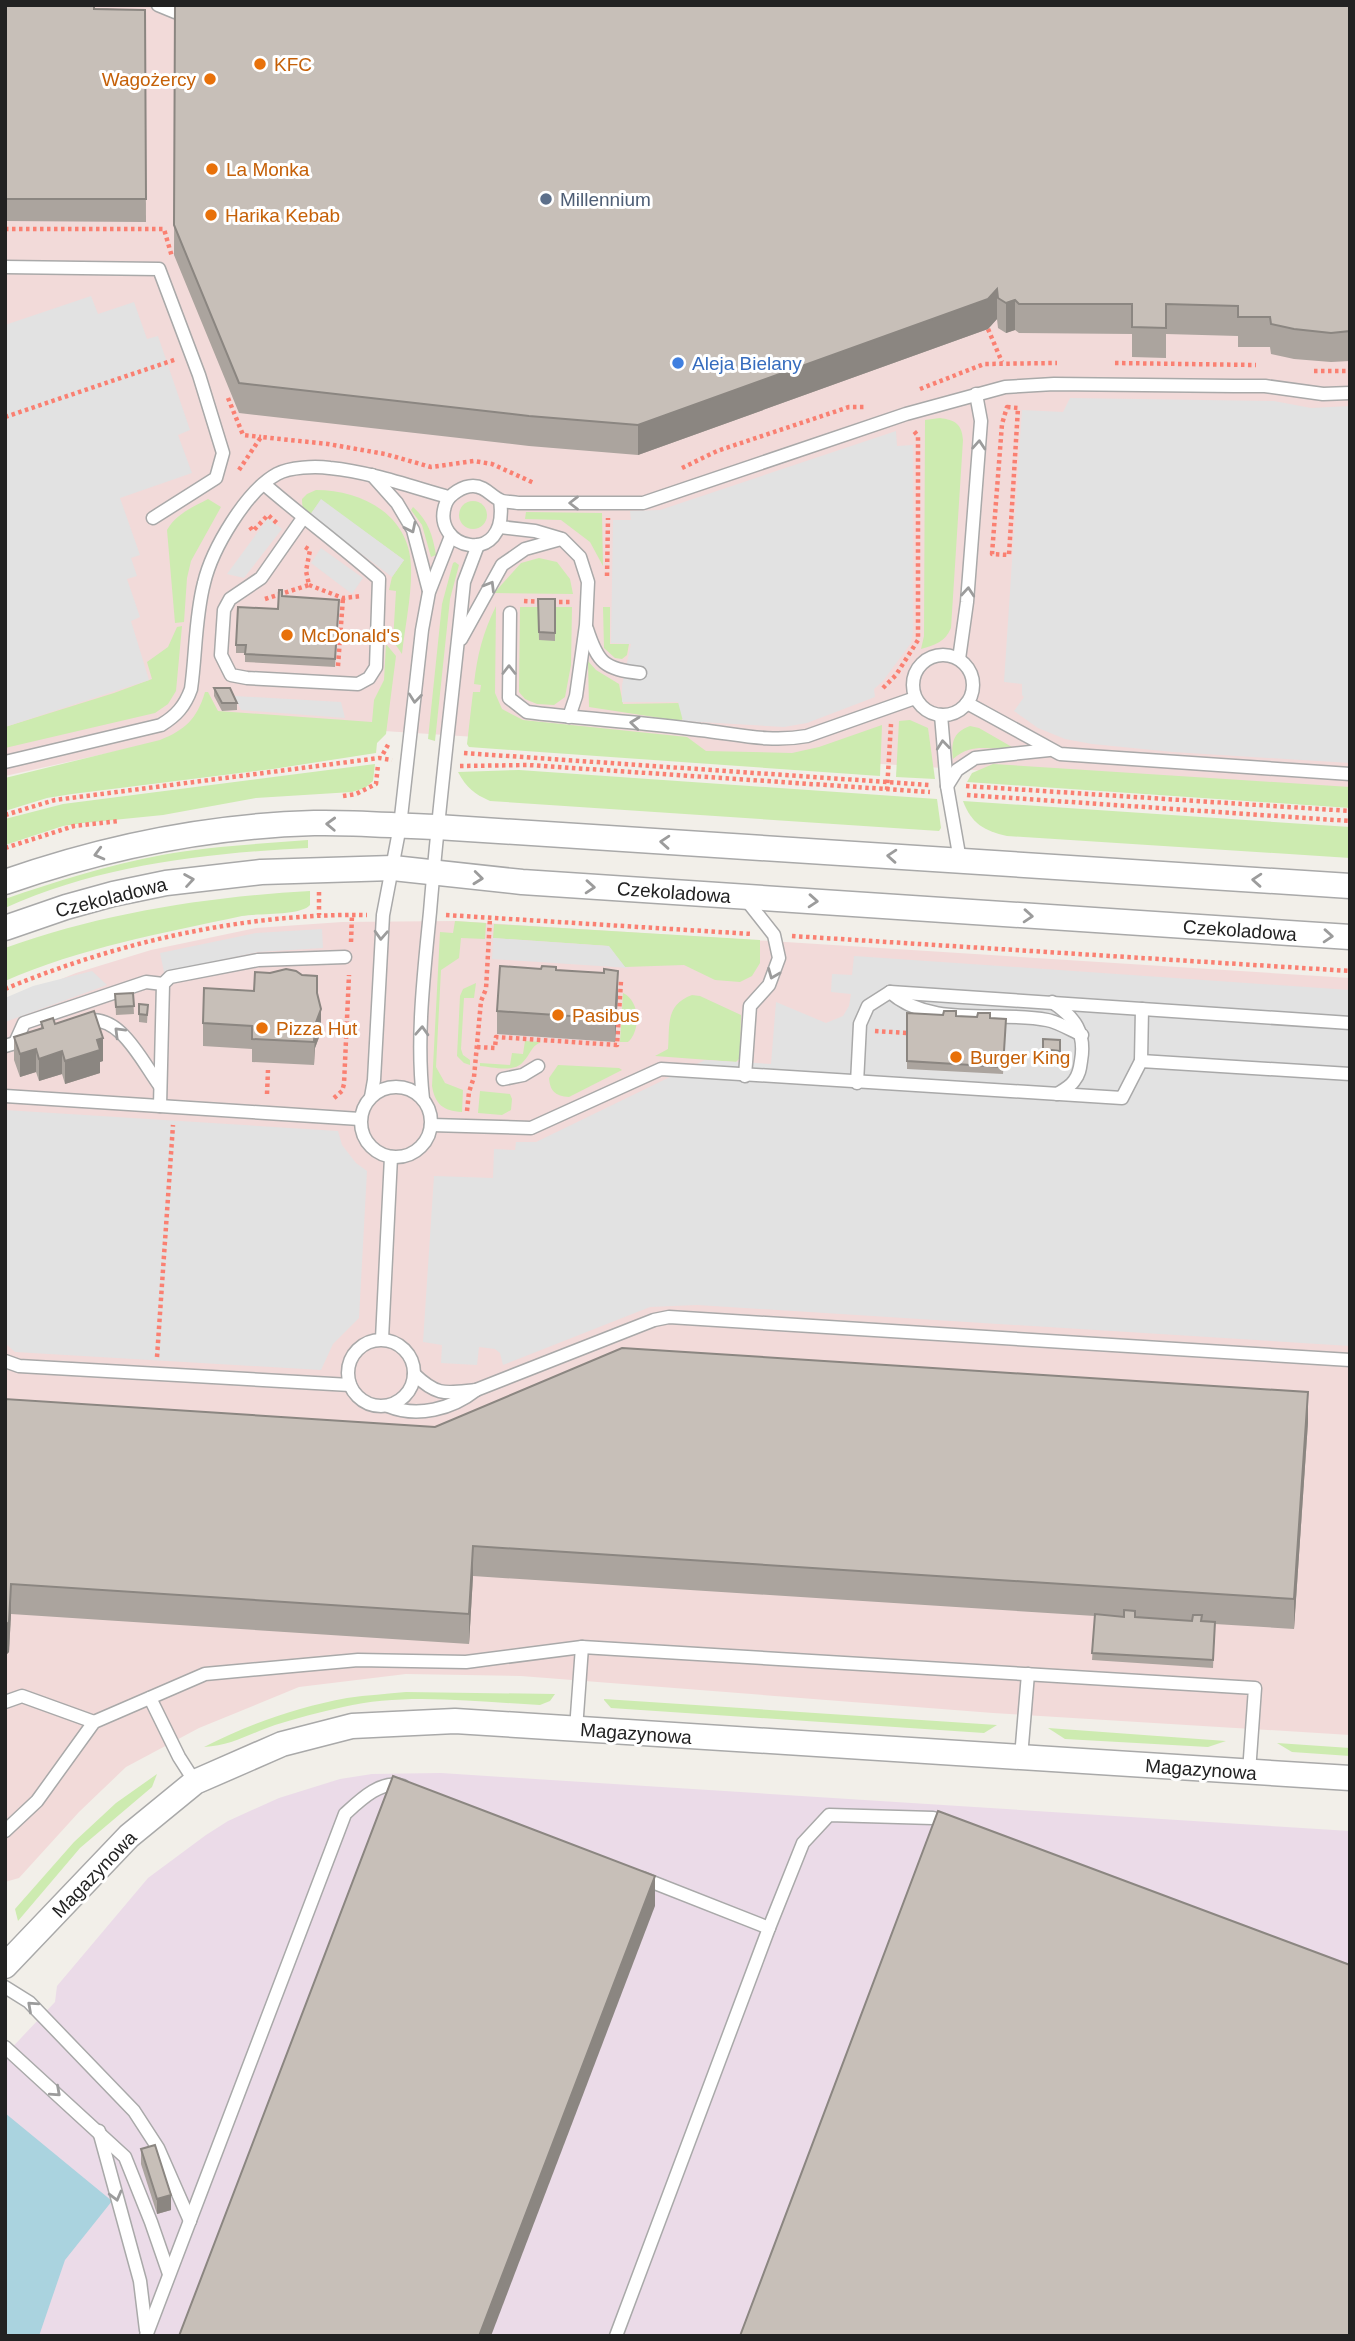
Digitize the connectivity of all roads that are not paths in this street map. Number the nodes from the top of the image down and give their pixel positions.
1 (158, 5) edge
2 (175, 12) edge
3 (5, 267) edge
4 (1350, 393) edge
5 (976, 394) junction
6 (372, 475) junction
7 (264, 484) junction
8 (448, 497) junction
9 (500, 500) junction
10 (303, 517) junction
11 (153, 518) dead end
12 (500, 527) junction
13 (451, 536) junction
14 (562, 538) junction
15 (478, 545) junction
16 (429, 592) junction
17 (510, 613) dead end
18 (586, 625) junction
19 (457, 646) junction
20 (959, 659) junction
21 (640, 673) dead end
22 (915, 698) junction
23 (967, 703) junction
24 (941, 715) junction
25 (569, 717) junction
26 (1050, 750) junction
27 (5, 762) edge
28 (1350, 774) edge
29 (943, 788) junction
30 (400, 826) junction
31 (437, 827) junction
32 (960, 860) junction
33 (393, 868) junction
34 (433, 873) junction
35 (5, 882) edge
36 (1350, 886) edge
37 (744, 897) junction
38 (5, 928) edge
39 (1350, 937) edge
40 (348, 958) road end
41 (163, 984) junction
42 (890, 992) junction
43 (1052, 1002) junction
44 (1142, 1009) junction
45 (1350, 1023) edge
46 (68, 1027) edge
47 (41, 1035) edge
48 (1082, 1035) junction
49 (10, 1045) edge
50 (1142, 1061) junction
51 (538, 1066) dead end
52 (1350, 1074) edge
53 (745, 1076) junction
54 (503, 1079) dead end
55 (857, 1083) junction
56 (160, 1086) junction
57 (1057, 1094) junction
58 (5, 1096) edge
59 (371, 1097) junction
60 (423, 1099) junction
61 (160, 1106) junction
62 (360, 1119) junction
63 (431, 1125) junction
64 (391, 1157) junction
65 (382, 1339) junction
66 (1350, 1360) edge
67 (5, 1361) edge
68 (414, 1374) junction
69 (350, 1385) junction
70 (476, 1390) junction
71 (388, 1406) junction
72 (582, 1647) junction
73 (1028, 1674) junction
74 (150, 1698) junction
75 (5, 1702) edge
76 (94, 1722) junction
77 (576, 1729) junction
78 (1021, 1758) junction
79 (1249, 1772) junction
80 (1350, 1778) edge
81 (195, 1782) junction
82 (410, 1788) edge
83 (959, 1828) edge
84 (5, 1831) edge
85 (626, 1872) edge
86 (769, 1928) junction
87 (5, 1966) edge
88 (5, 1987) edge
89 (5, 2047) edge
90 (98, 2130) junction
91 (190, 2221) junction
92 (169, 2274) junction
93 (146, 2335) edge
94 (616, 2336) edge

1 - 2 lane
3 - 11 lane
4 - 5 lane
5 -> 9 lane
20 -> 5 lane
6 - 7 lane
6 - 8 lane
6 -> 16 lane
7 - 10 lane
7 - 27 lane
8 - 9 lane
8 - 13 lane
9 - 12 lane
10 - 10 lane
12 - 14 lane
12 - 15 lane
13 - 15 lane
13 - 16 lane
14 - 18 lane
19 -> 14 lane
15 - 19 lane
16 -> 30 lane
25 -> 17 lane
18 - 21 lane
18 - 25 lane
19 - 31 lane
20 - 22 lane
20 - 23 lane
22 - 24 lane
22 -> 25 lane
23 - 24 lane
23 - 26 lane
29 -> 24 lane
26 - 28 lane
26 - 29 lane
29 - 32 lane
30 - 31 street
30 - 33 lane
30 -> 35 street
32 -> 31 street
31 - 34 lane
36 -> 32 street
33 - 34 street, Czekoladowa
38 -> 33 street, Czekoladowa
33 -> 59 lane
34 -> 37 street, Czekoladowa
60 -> 34 lane
37 -> 39 street, Czekoladowa
37 -> 53 lane
40 - 41 lane
41 - 49 lane
41 - 56 lane
42 - 43 lane
42 - 48 lane
42 - 55 lane
43 - 44 lane
43 - 48 lane
44 - 45 lane
44 - 50 lane
56 -> 46 lane
47 - 49 lane
48 - 57 lane
50 - 52 lane
50 - 57 lane
51 - 54 lane
53 - 55 lane
53 - 63 lane
55 - 57 lane
56 - 61 lane
58 - 61 lane
59 - 60 lane
59 - 62 lane
60 - 63 lane
61 - 62 lane
62 - 64 lane
63 - 64 lane
64 - 65 lane
65 - 68 lane
65 - 69 lane
66 - 70 lane
67 - 69 lane
68 - 70 lane
68 - 71 lane
69 - 71 lane
70 - 71 lane
72 - 73 lane
72 - 74 lane
72 - 77 lane
73 - 78 lane
73 - 79 lane
74 - 76 lane
74 - 81 lane
75 - 76 lane
76 - 84 lane
77 - 78 street, Magazynowa
77 - 81 street, Magazynowa
78 - 79 street, Magazynowa
79 - 80 street, Magazynowa
81 - 87 street, Magazynowa
82 - 91 lane
83 - 86 lane
85 - 86 lane
86 - 94 lane
91 -> 88 lane
89 -> 90 lane
90 - 92 lane
90 -> 93 lane
91 - 92 lane
92 - 93 lane

